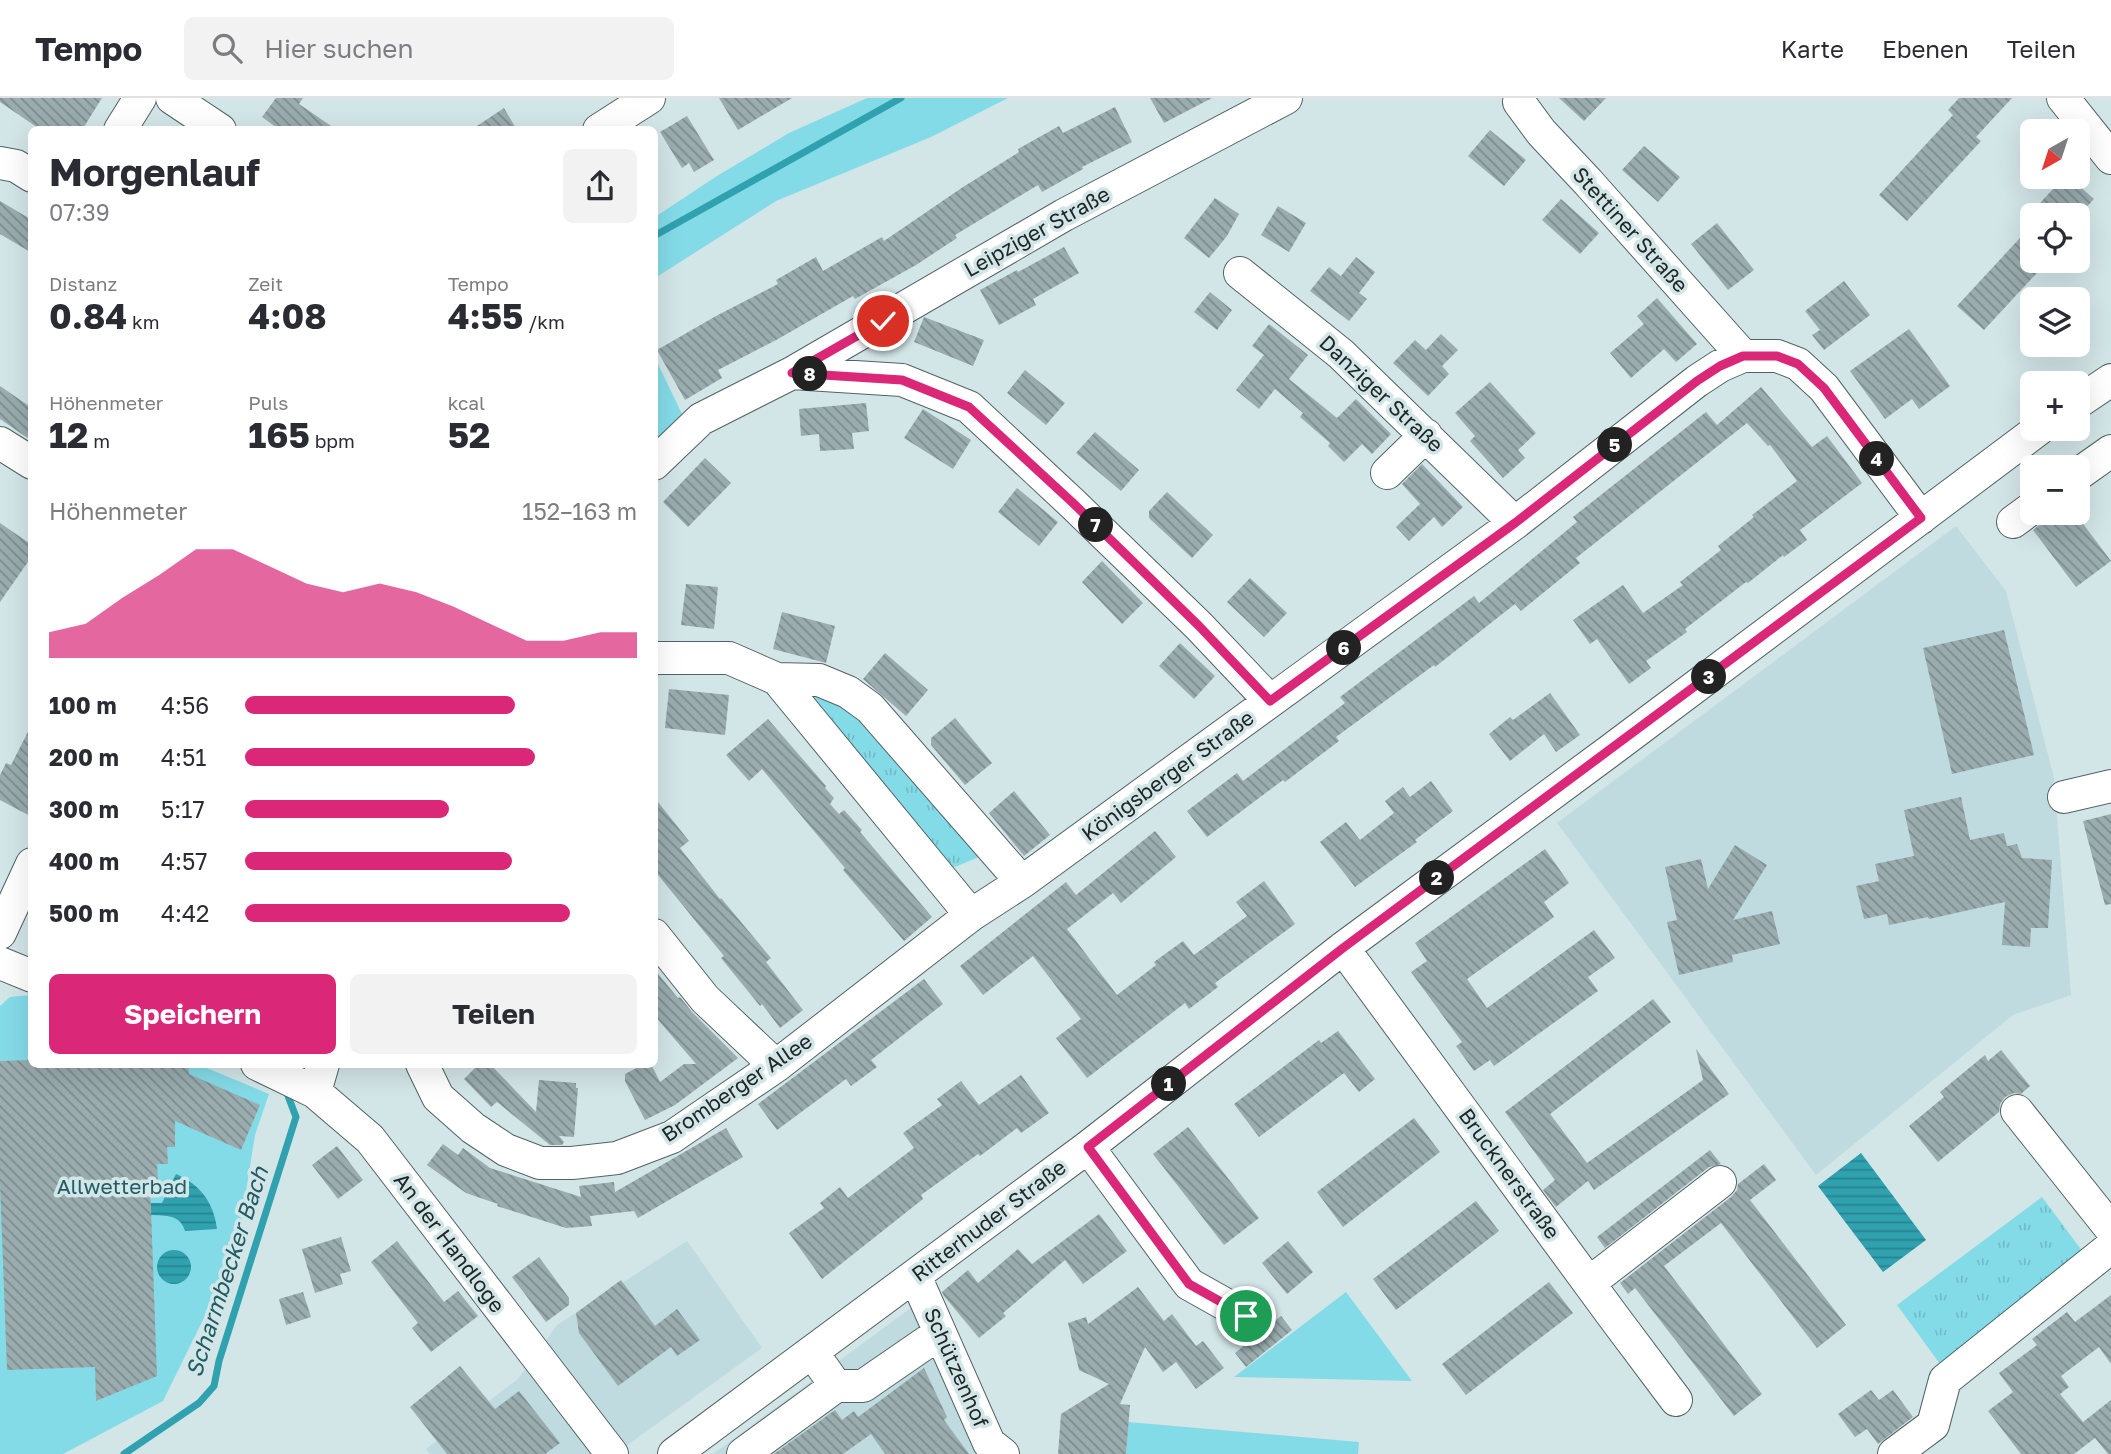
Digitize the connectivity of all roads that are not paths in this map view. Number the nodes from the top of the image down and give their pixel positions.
1 (140, 98) edge
2 (172, 98) edge
3 (649, 98) edge
4 (1286, 98) edge
5 (2063, 98) edge
6 (1519, 102) dead end
7 (122, 126) edge
8 (214, 126) edge
9 (606, 126) edge
10 (2111, 158) edge
11 (0, 163) edge
12 (28, 174) edge
13 (1240, 273) dead end
14 (1743, 356) junction
15 (792, 373) junction
16 (2111, 380) edge
17 (2090, 394) edge
18 (1426, 435) junction
19 (2023, 441) edge
20 (0, 443) edge
21 (2111, 451) edge
22 (28, 460) edge
23 (658, 460) edge
24 (2090, 466) edge
25 (1387, 473) dead end
26 (1921, 518) junction
27 (1515, 523) junction
28 (658, 658) edge
29 (777, 679) junction
30 (1270, 701) junction
31 (2111, 786) edge
32 (2064, 797) dead end
33 (28, 873) edge
34 (1022, 882) junction
35 (971, 915) junction
36 (0, 933) edge
37 (658, 940) edge
38 (1343, 948) junction
39 (0, 963) edge
40 (28, 974) edge
41 (776, 1066) junction
42 (271, 1068) edge
43 (424, 1068) edge
44 (312, 1080) edge
45 (2017, 1111) dead end
46 (1088, 1147) junction
47 (1720, 1182) dead end
48 (2111, 1229) edge
49 (2111, 1247) edge
50 (915, 1276) junction
51 (1589, 1283) junction
52 (1246, 1316) dead end
53 (940, 1333) junction
54 (811, 1352) junction
55 (836, 1386) junction
56 (1676, 1400) dead end
57 (708, 1429) junction
58 (612, 1454) edge
59 (674, 1454) edge
60 (726, 1454) edge
61 (743, 1454) edge
62 (1003, 1454) edge
63 (1894, 1454) edge

1 - 7 street
2 - 8 street
3 - 9 street
4 - 15 street, Leipziger Straße
5 - 10 street
6 - 14 street, Stettiner Straße
11 - 12 street
13 - 18 street, Danziger Straße
14 - 26 street, Königsberger Straße
14 - 27 street, Königsberger Straße
15 - 23 street, Leipziger Straße
15 - 30 street
16 - 17 street
18 - 25 street
18 - 27 street, Danziger Straße
19 - 26 street, Ritterhuder Straße
20 - 22 street
21 - 24 street
26 - 38 street, Ritterhuder Straße
27 - 30 street, Königsberger Straße
28 - 29 street
29 - 34 street
29 - 35 street
30 - 34 street, Königsberger Straße
31 - 32 street
33 - 36 street
34 - 35 street, Königsberger Straße
35 - 41 street, Bromberger Allee
37 - 41 street
38 - 46 street, Ritterhuder Straße
38 - 51 street, Brucknerstraße
39 - 40 street
41 - 43 street, Bromberger Allee
42 - 44 street, An der Handloge
44 - 58 street, An der Handloge
45 - 48 street
46 - 50 street, Ritterhuder Straße
46 - 52 street
47 - 51 street
49 - 63 street
50 - 53 street, Schützenhof
50 - 54 street, Ritterhuder Straße
51 - 56 street, Brucknerstraße
53 - 55 street
53 - 62 street, Schützenhof
54 - 55 street
54 - 57 street, Ritterhuder Straße
55 - 61 street
57 - 59 street, Ritterhuder Straße
57 - 60 street

